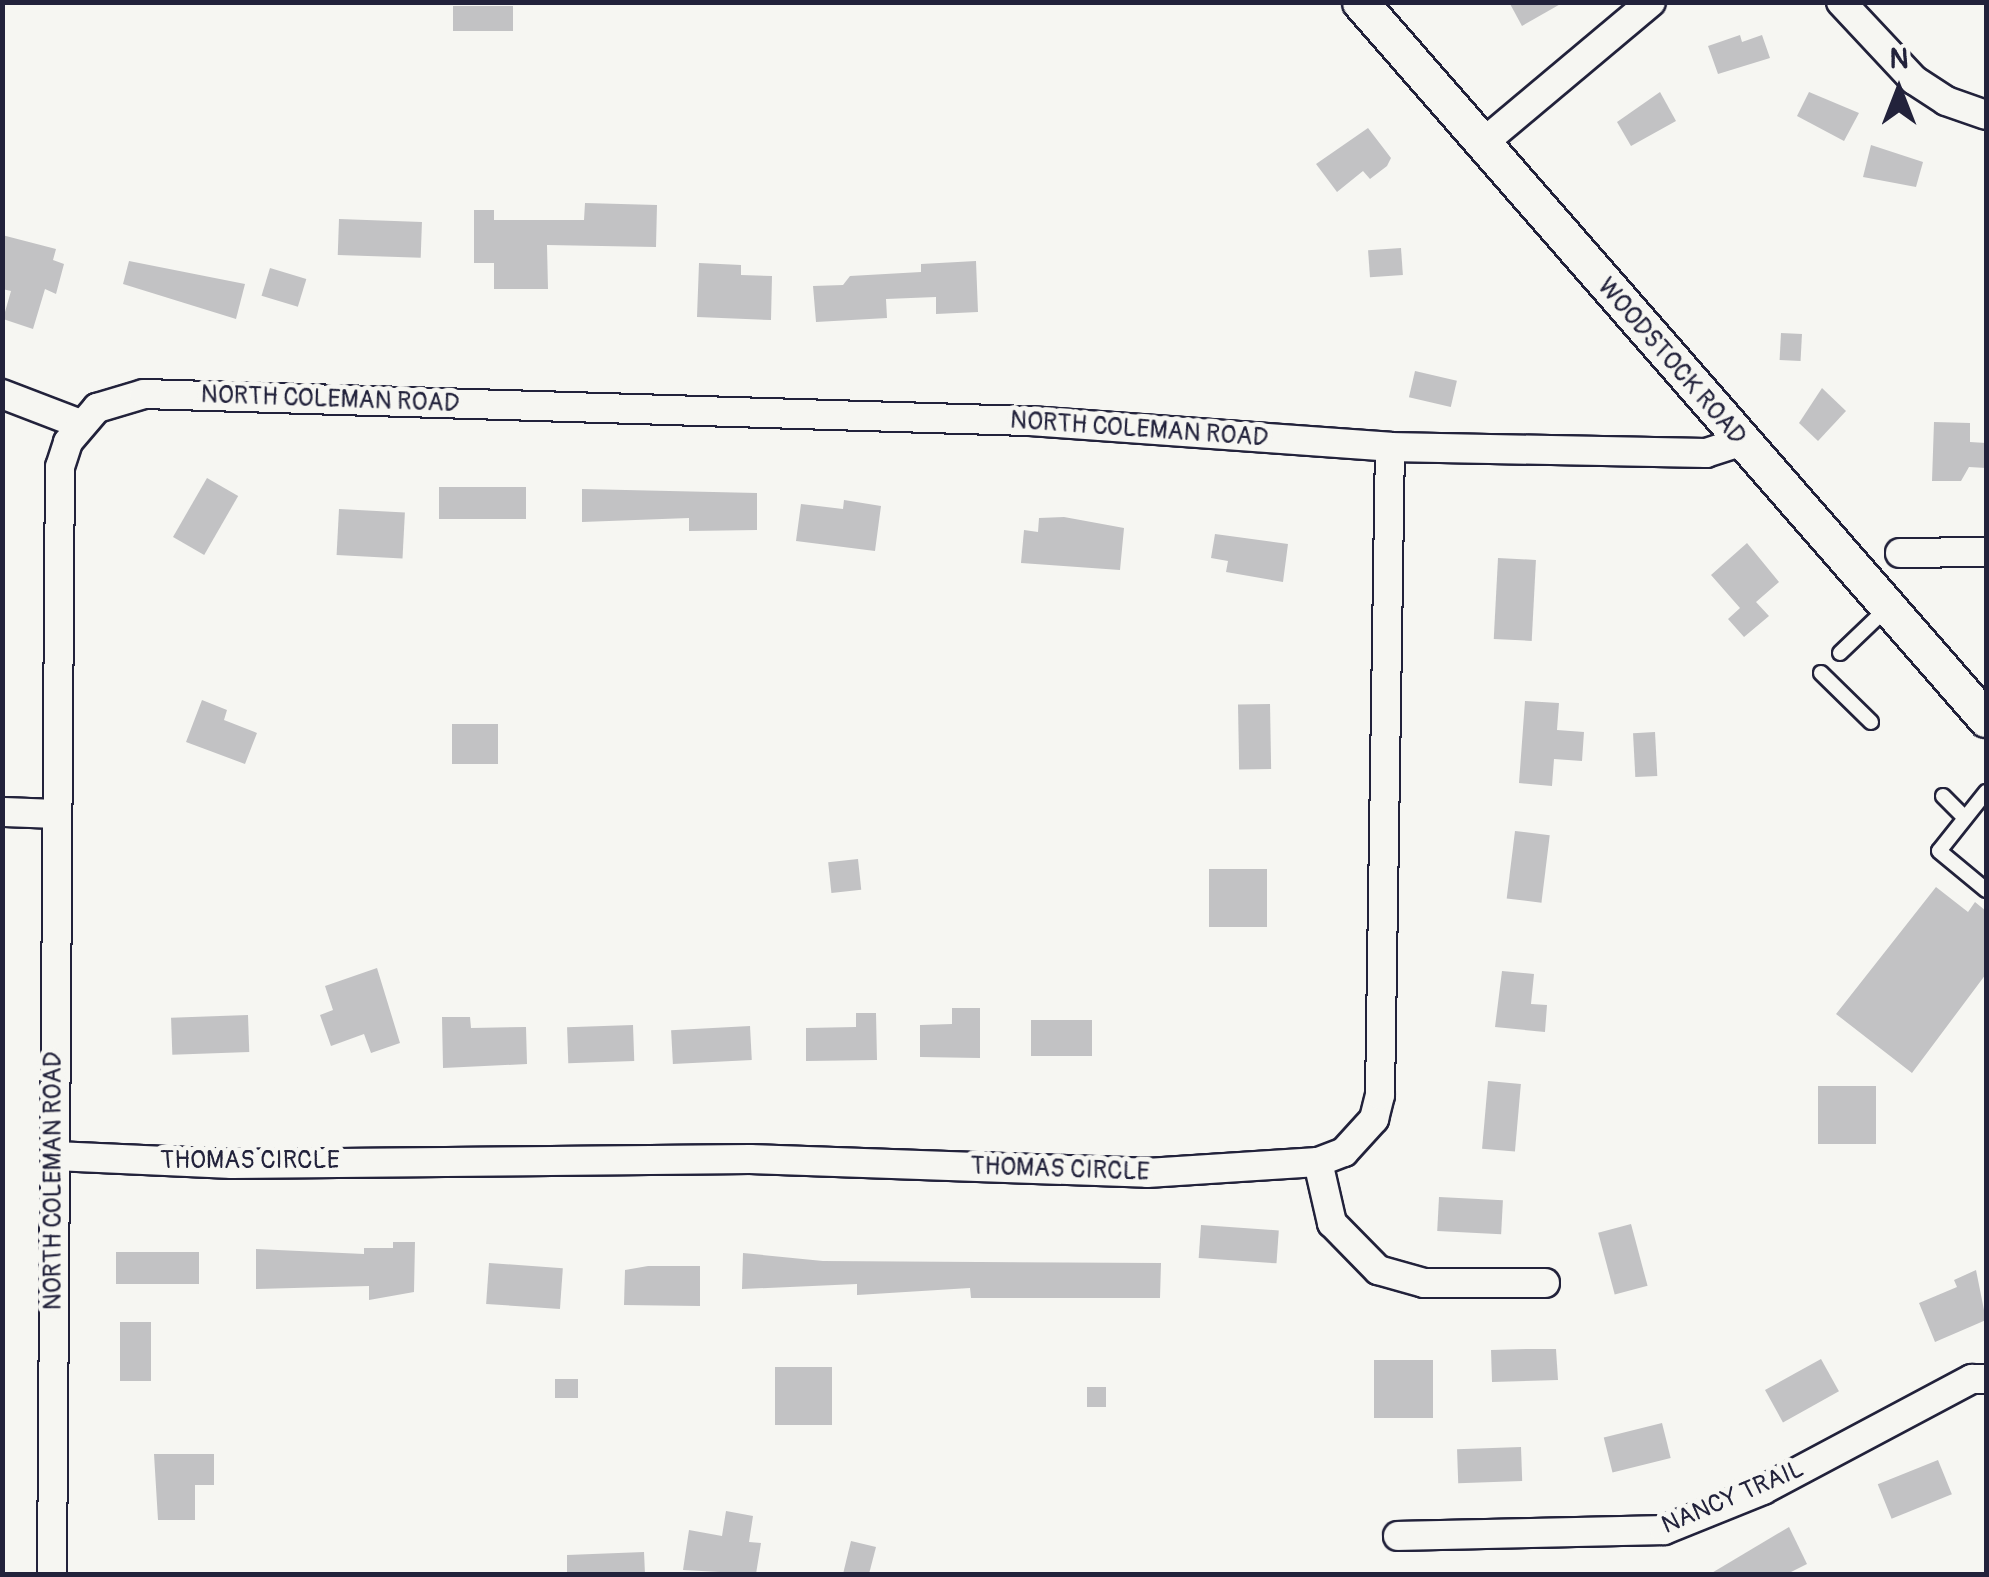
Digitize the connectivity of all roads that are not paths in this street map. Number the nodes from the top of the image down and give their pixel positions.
1 (1360, 2) edge
2 (1651, 2) edge
3 (1841, 2) edge
4 (1986, 115) edge
5 (1482, 143) junction
6 (2, 394) edge
7 (80, 424) junction
8 (1740, 442) junction
9 (1390, 447) junction
10 (1986, 552) edge
11 (1900, 553) dead end
12 (1886, 608) junction
13 (1840, 653) dead end
14 (1821, 673) dead end
15 (1986, 719) edge
16 (1871, 722) dead end
17 (1986, 792) edge
18 (1943, 796) dead end
19 (2, 812) edge
20 (55, 814) junction
21 (1964, 816) junction
22 (1986, 890) edge
23 (55, 1156) junction
24 (1318, 1162) junction
25 (1545, 1283) dead end
26 (1986, 1379) edge
27 (1398, 1536) dead end
28 (52, 1574) edge

1 - 5 street, WOODSTOCK ROAD
2 - 5 street
3 - 4 street
5 - 8 street, WOODSTOCK ROAD
6 - 7 street
7 - 9 street, NORTH COLEMAN ROAD
7 - 20 street, NORTH COLEMAN ROAD
8 - 9 street, NORTH COLEMAN ROAD
8 - 12 street, WOODSTOCK ROAD
9 - 24 street, THOMAS CIRCLE
10 - 11 street
12 - 13 lane
12 - 15 street, WOODSTOCK ROAD
14 - 16 lane
17 - 21 lane
18 - 21 lane
19 - 20 street
20 - 23 street, NORTH COLEMAN ROAD
21 - 22 lane
23 - 24 street, THOMAS CIRCLE
23 - 28 street, NORTH COLEMAN ROAD
24 - 25 street
26 - 27 street, NANCY TRAIL

